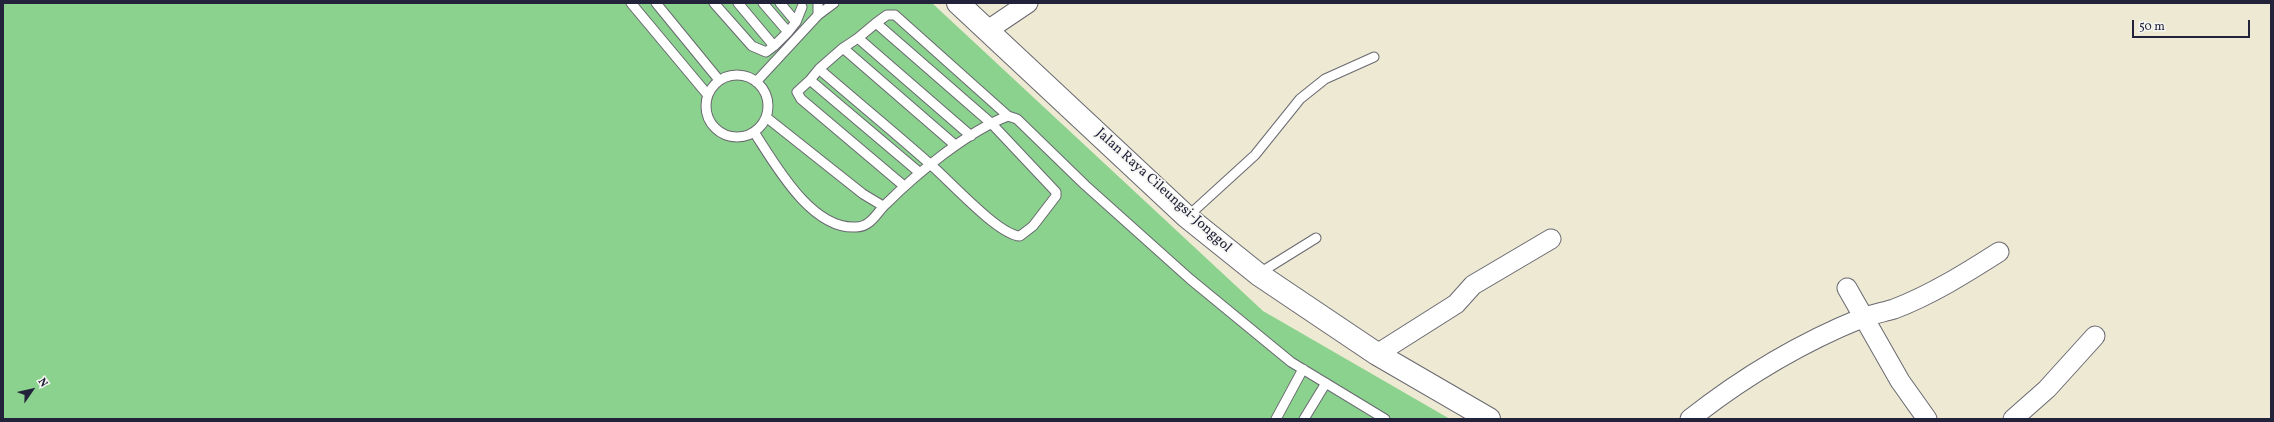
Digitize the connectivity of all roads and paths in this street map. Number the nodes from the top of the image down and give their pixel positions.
1 (631, 3) edge
2 (656, 3) edge
3 (714, 3) edge
4 (738, 3) edge
5 (762, 3) edge
6 (780, 3) edge
7 (818, 3) edge
8 (834, 3) edge
9 (958, 3) edge
10 (1028, 3) edge
11 (801, 4) edge
12 (818, 15) junction
13 (796, 22) junction
14 (876, 23) junction
15 (988, 30) junction
16 (788, 32) junction
17 (858, 38) junction
18 (774, 46) junction
19 (843, 48) junction
20 (1374, 57) dead end
21 (819, 69) junction
22 (719, 80) junction
23 (810, 80) junction
24 (756, 82) junction
25 (707, 94) junction
26 (1008, 116) junction
27 (766, 117) junction
28 (992, 124) junction
29 (754, 132) junction
30 (971, 136) junction
31 (955, 145) junction
32 (931, 165) junction
33 (920, 173) junction
34 (904, 186) junction
35 (883, 206) junction
36 (1187, 217) junction
37 (1316, 238) dead end
38 (1551, 239) dead end
39 (1999, 252) dead end
40 (1258, 274) junction
41 (1847, 288) dead end
42 (1863, 318) junction
43 (2094, 336) dead end
44 (1377, 354) junction
45 (1303, 369) junction
46 (1326, 383) junction
47 (1276, 419) edge
48 (1304, 419) edge
49 (1385, 419) edge
50 (1489, 419) edge
51 (1690, 419) edge
52 (1927, 419) edge
53 (2013, 419) edge

1 - 25 lane
2 - 22 lane
3 - 18 lane
4 - 18 lane
5 - 16 lane
6 - 13 lane
7 - 12 lane
8 - 12 lane
9 - 15 main road, Jalan Raya Cileungsi-Jonggol
10 - 15 street
11 - 13 lane
12 - 24 lane
13 - 16 lane
14 - 17 lane
14 - 26 lane
14 - 28 lane
15 - 36 main road, Jalan Raya Cileungsi-Jonggol
16 - 18 lane
17 - 19 lane
17 - 30 lane
19 - 21 lane
19 - 31 lane
20 - 36 lane
21 - 23 lane
21 - 32 lane
22 - 24 lane
22 - 25 lane
23 - 33 lane
23 - 34 lane
24 - 27 lane
25 - 29 lane
26 - 28 lane
26 - 45 lane
27 - 29 lane
27 - 35 lane
28 - 30 lane
28 - 32 lane
29 - 35 lane
30 - 31 lane
31 - 32 lane
32 - 33 lane
33 - 34 lane
34 - 35 lane
36 - 40 main road, Jalan Raya Cileungsi-Jonggol
37 - 40 lane
38 - 44 street
39 - 42 street
40 - 44 main road, Jalan Raya Cileungsi-Jonggol
41 - 42 street
42 - 51 street
42 - 52 street
43 - 53 street
44 - 50 main road, Jalan Raya Cileungsi-Jonggol
45 - 46 lane
45 - 47 lane
46 - 48 lane
46 - 49 lane

